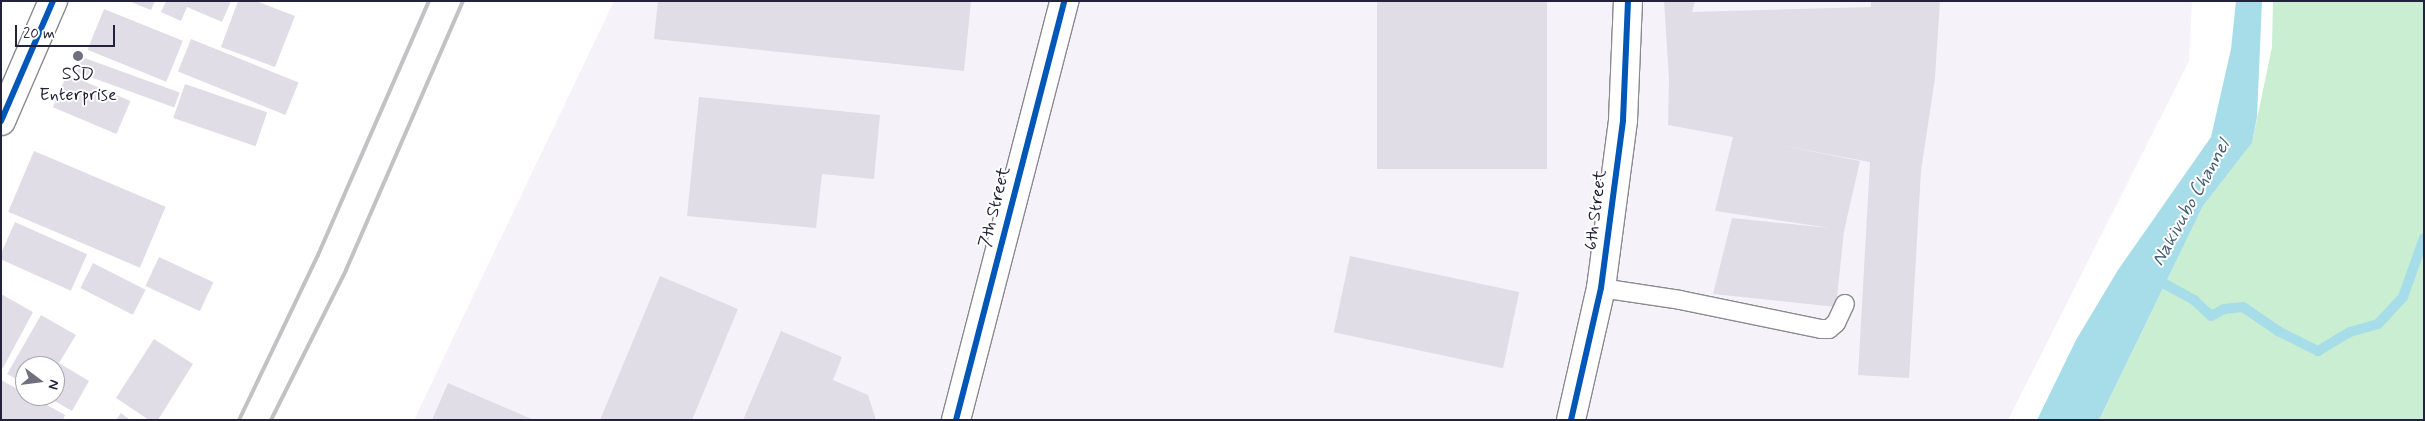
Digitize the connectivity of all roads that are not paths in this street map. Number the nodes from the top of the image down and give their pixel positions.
1 (53, 1) edge
2 (1064, 1) edge
3 (1628, 1) edge
4 (1, 121) edge
5 (1601, 288) junction
6 (1845, 304) dead end
7 (956, 420) edge
8 (1571, 420) edge

1 - 4 street
2 - 7 street, 7th Street
3 - 5 street, 6th Street
5 - 6 lane
5 - 8 street, 6th Street

